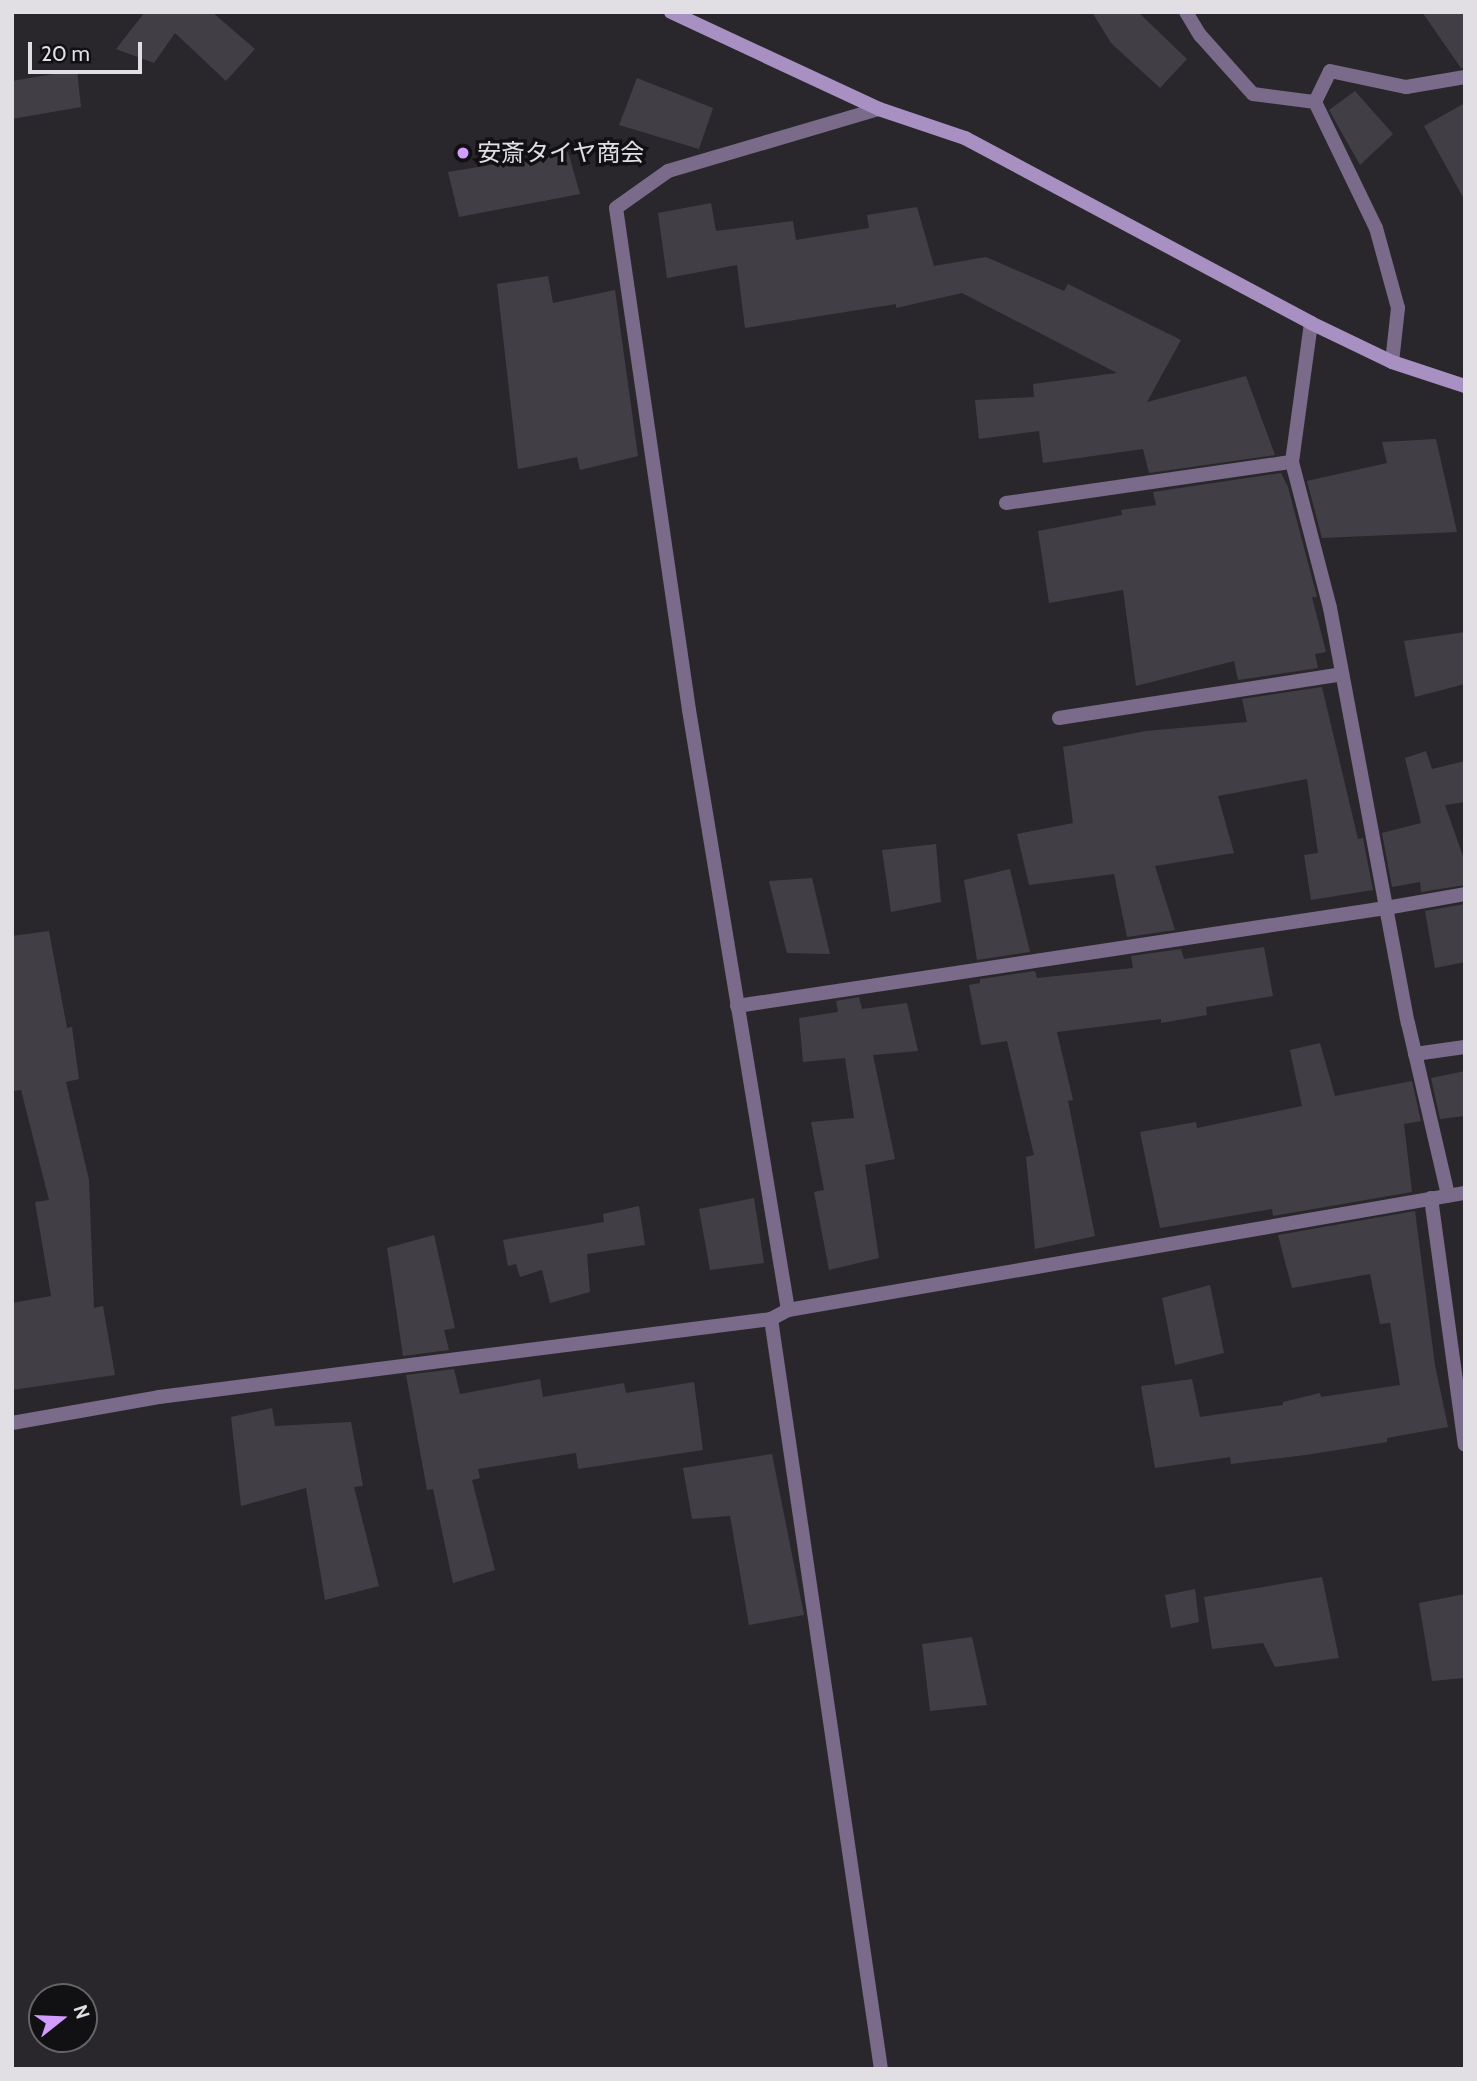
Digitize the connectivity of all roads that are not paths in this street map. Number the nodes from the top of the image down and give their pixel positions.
1 (671, 12) edge
2 (1186, 12) edge
3 (1465, 77) edge
4 (1315, 102) junction
5 (879, 109) junction
6 (1311, 323) junction
7 (1392, 362) junction
8 (1465, 386) edge
9 (1292, 462) junction
10 (1006, 503) dead end
11 (1342, 674) junction
12 (1059, 718) dead end
13 (1465, 894) edge
14 (1386, 908) junction
15 (737, 1006) junction
16 (1465, 1046) edge
17 (1415, 1054) junction
18 (1465, 1193) edge
19 (1448, 1195) junction
20 (1431, 1198) junction
21 (788, 1310) junction
22 (771, 1319) junction
23 (12, 1423) edge
24 (1464, 1435) edge
25 (881, 2069) edge

1 - 5 street
2 - 4 street
3 - 4 street
4 - 7 street
5 - 6 street
5 - 15 street
6 - 7 street
6 - 9 street
7 - 8 street
9 - 10 street
9 - 11 street
11 - 12 street
11 - 14 street
13 - 14 street
14 - 15 street
14 - 17 street
15 - 21 street
16 - 17 street
17 - 19 street
18 - 19 street
19 - 20 street
20 - 21 street
20 - 24 street
21 - 22 street
22 - 23 street
22 - 25 street

